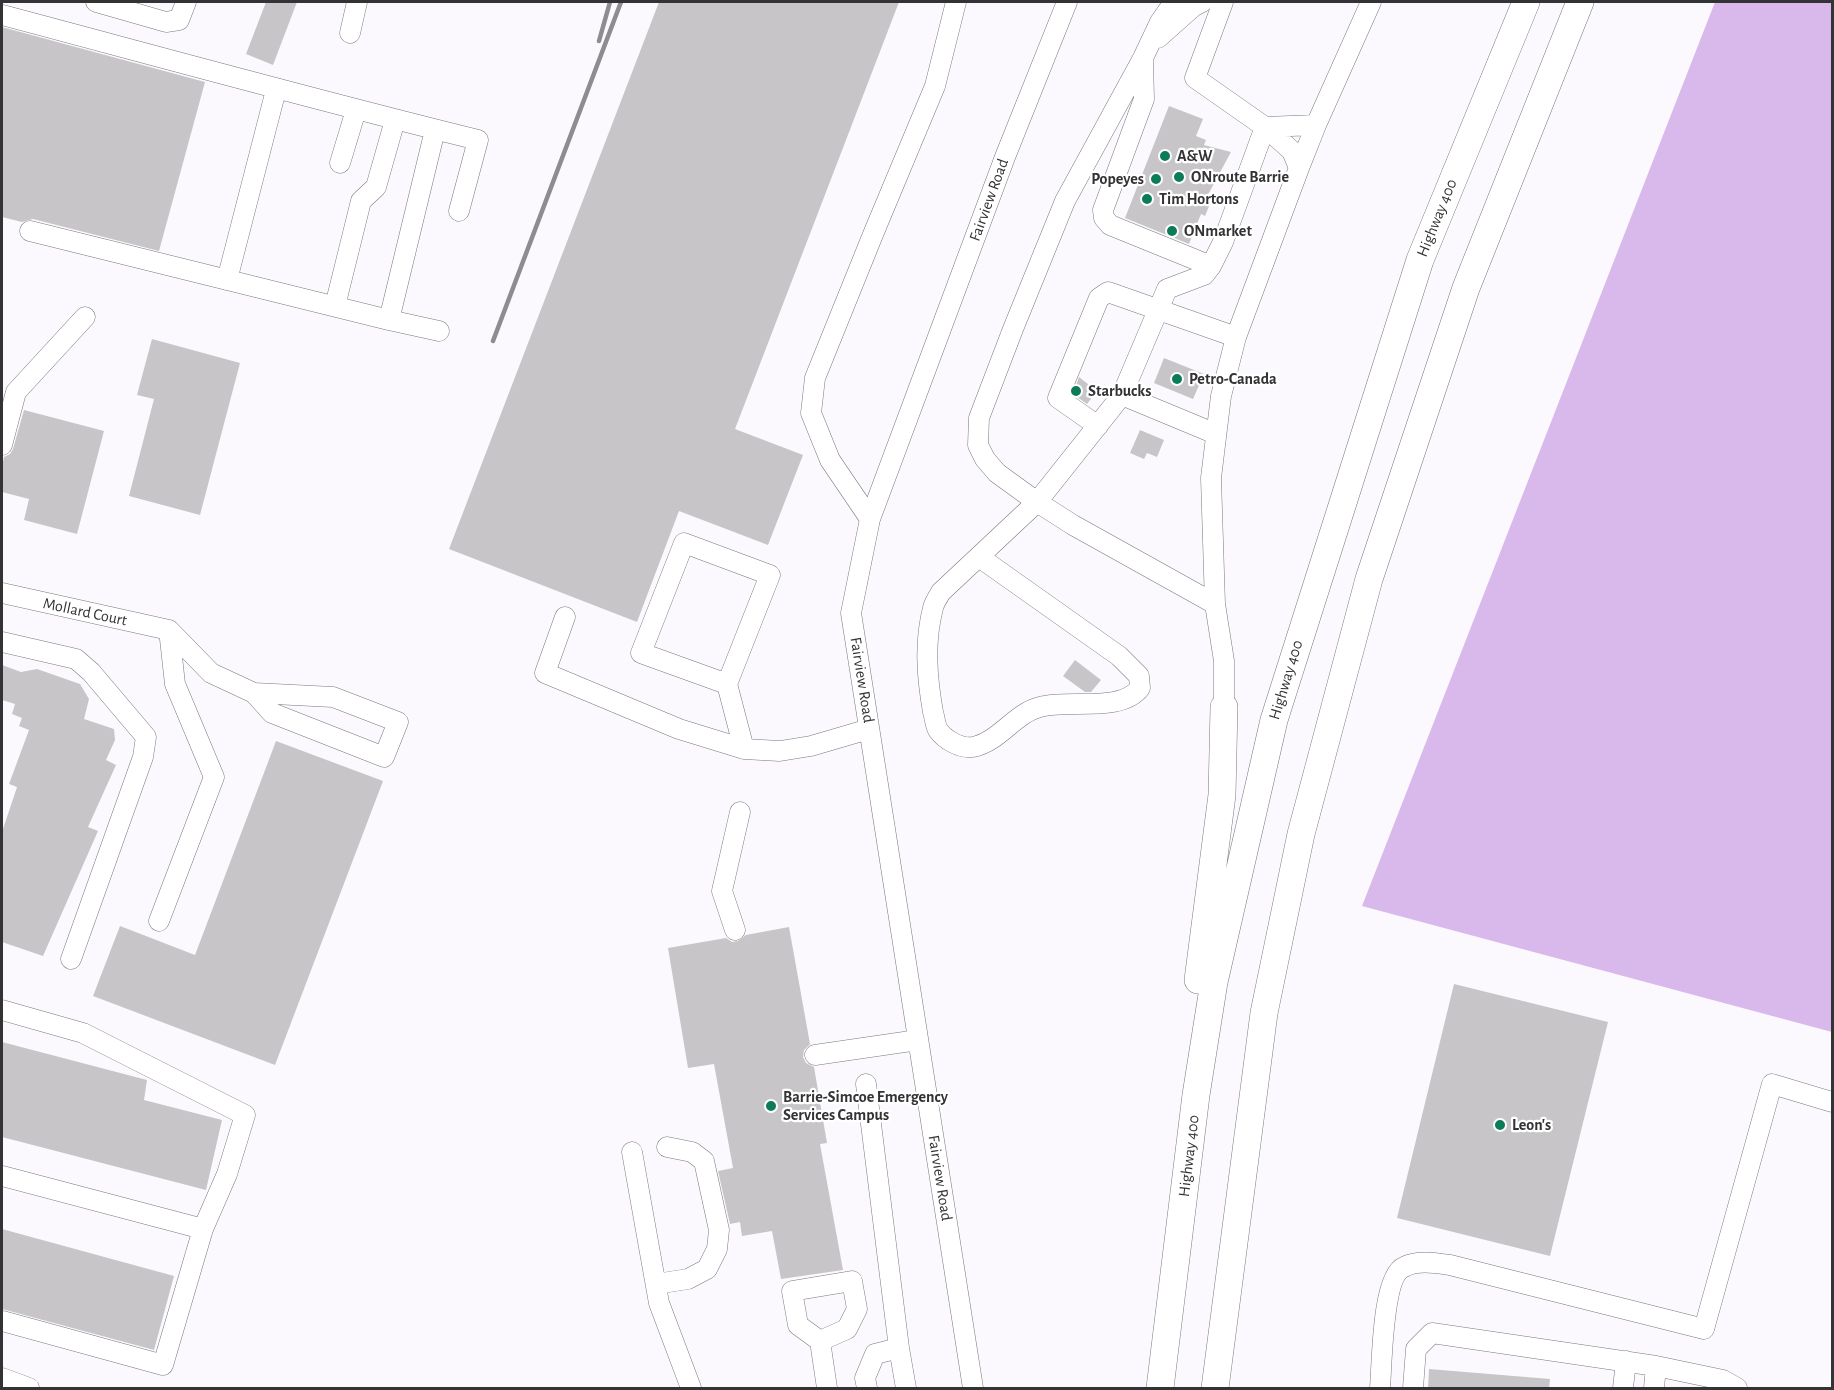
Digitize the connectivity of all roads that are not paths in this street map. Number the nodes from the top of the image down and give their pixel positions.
1 (96, 2) edge
2 (186, 2) edge
3 (357, 2) edge
4 (956, 2) edge
5 (1067, 2) edge
6 (1202, 2) edge
7 (1223, 2) edge
8 (1371, 2) edge
9 (1526, 2) edge
10 (1580, 2) edge
11 (1168, 3) edge
12 (2, 15) edge
13 (350, 33) dead end
14 (1146, 52) junction
15 (276, 90) junction
16 (356, 110) junction
17 (395, 120) junction
18 (1316, 125) junction
19 (1265, 127) junction
20 (435, 130) junction
21 (340, 163) dead end
22 (1299, 168) junction
23 (459, 211) dead end
24 (30, 231) dead end
25 (1210, 266) junction
26 (227, 280) junction
27 (335, 306) junction
28 (1158, 310) junction
29 (85, 317) dead end
30 (389, 320) junction
31 (439, 331) dead end
32 (1236, 337) junction
33 (1122, 395) junction
34 (1098, 426) junction
35 (1216, 434) junction
36 (2, 445) edge
37 (1037, 502) junction
38 (870, 519) junction
39 (979, 557) junction
40 (2, 593) edge
41 (1215, 604) junction
42 (565, 617) dead end
43 (169, 630) junction
44 (2, 642) edge
45 (727, 684) junction
46 (254, 693) junction
47 (1224, 707) joint
48 (869, 729) junction
49 (744, 749) junction
50 (740, 812) dead end
51 (159, 921) dead end
52 (735, 930) dead end
53 (71, 960) dead end
54 (2, 1010) edge
55 (918, 1040) junction
56 (814, 1054) dead end
57 (866, 1084) dead end
58 (1196, 1095) junction
59 (1833, 1102) edge
60 (667, 1147) dead end
61 (632, 1152) dead end
62 (2, 1176) edge
63 (203, 1229) junction
64 (656, 1284) junction
65 (2, 1321) edge
66 (820, 1341) dead end
67 (899, 1348) junction
68 (1626, 1361) junction
69 (1656, 1366) junction
70 (2, 1378) edge
71 (29, 1389) edge
72 (691, 1389) edge
73 (827, 1389) edge
74 (867, 1389) edge
75 (906, 1389) edge
76 (973, 1389) edge
77 (1160, 1389) edge
78 (1215, 1389) edge
79 (1380, 1389) edge
80 (1413, 1389) edge
81 (1623, 1389) edge
82 (1654, 1389) edge
83 (1737, 1389) edge

1 - 2 street
3 - 13 street
4 - 38 street
5 - 38 street, Fairview Road
6 - 14 street
7 - 19 street
8 - 18 street
9 - 58 highway, Highway 400
10 - 78 highway
11 - 14 street
12 - 15 street
14 - 25 street
14 - 37 street
15 - 16 street
15 - 26 street
16 - 17 street
16 - 21 street
17 - 20 street
17 - 27 street
18 - 19 street
18 - 22 street
19 - 22 street
19 - 25 street
20 - 23 street
20 - 30 street
22 - 32 street
24 - 26 street
25 - 28 street
26 - 27 street
27 - 30 street
28 - 32 street
28 - 33 street
28 - 34 street
29 - 36 street
30 - 31 street
32 - 35 street
33 - 34 street
33 - 35 street
34 - 37 street
35 - 41 street
37 - 39 street
37 - 41 street
38 - 48 street, Fairview Road
39 - 39 street
40 - 43 street, Mollard Court
41 - 47 street
42 - 49 street
43 - 46 street
43 - 51 street
44 - 53 street
45 - 45 street
45 - 49 street
46 - 46 street
47 - 58 highway
48 - 49 street
48 - 55 street, Fairview Road
50 - 52 street
54 - 63 street
55 - 56 street
55 - 76 street, Fairview Road
57 - 67 street
58 - 77 highway, Highway 400
59 - 79 street
60 - 64 street
61 - 64 street
62 - 63 street
63 - 65 street
64 - 72 street
66 - 73 street
67 - 74 street
67 - 75 street
68 - 69 street
68 - 80 street
68 - 81 street
69 - 82 street
69 - 83 street
70 - 71 street

